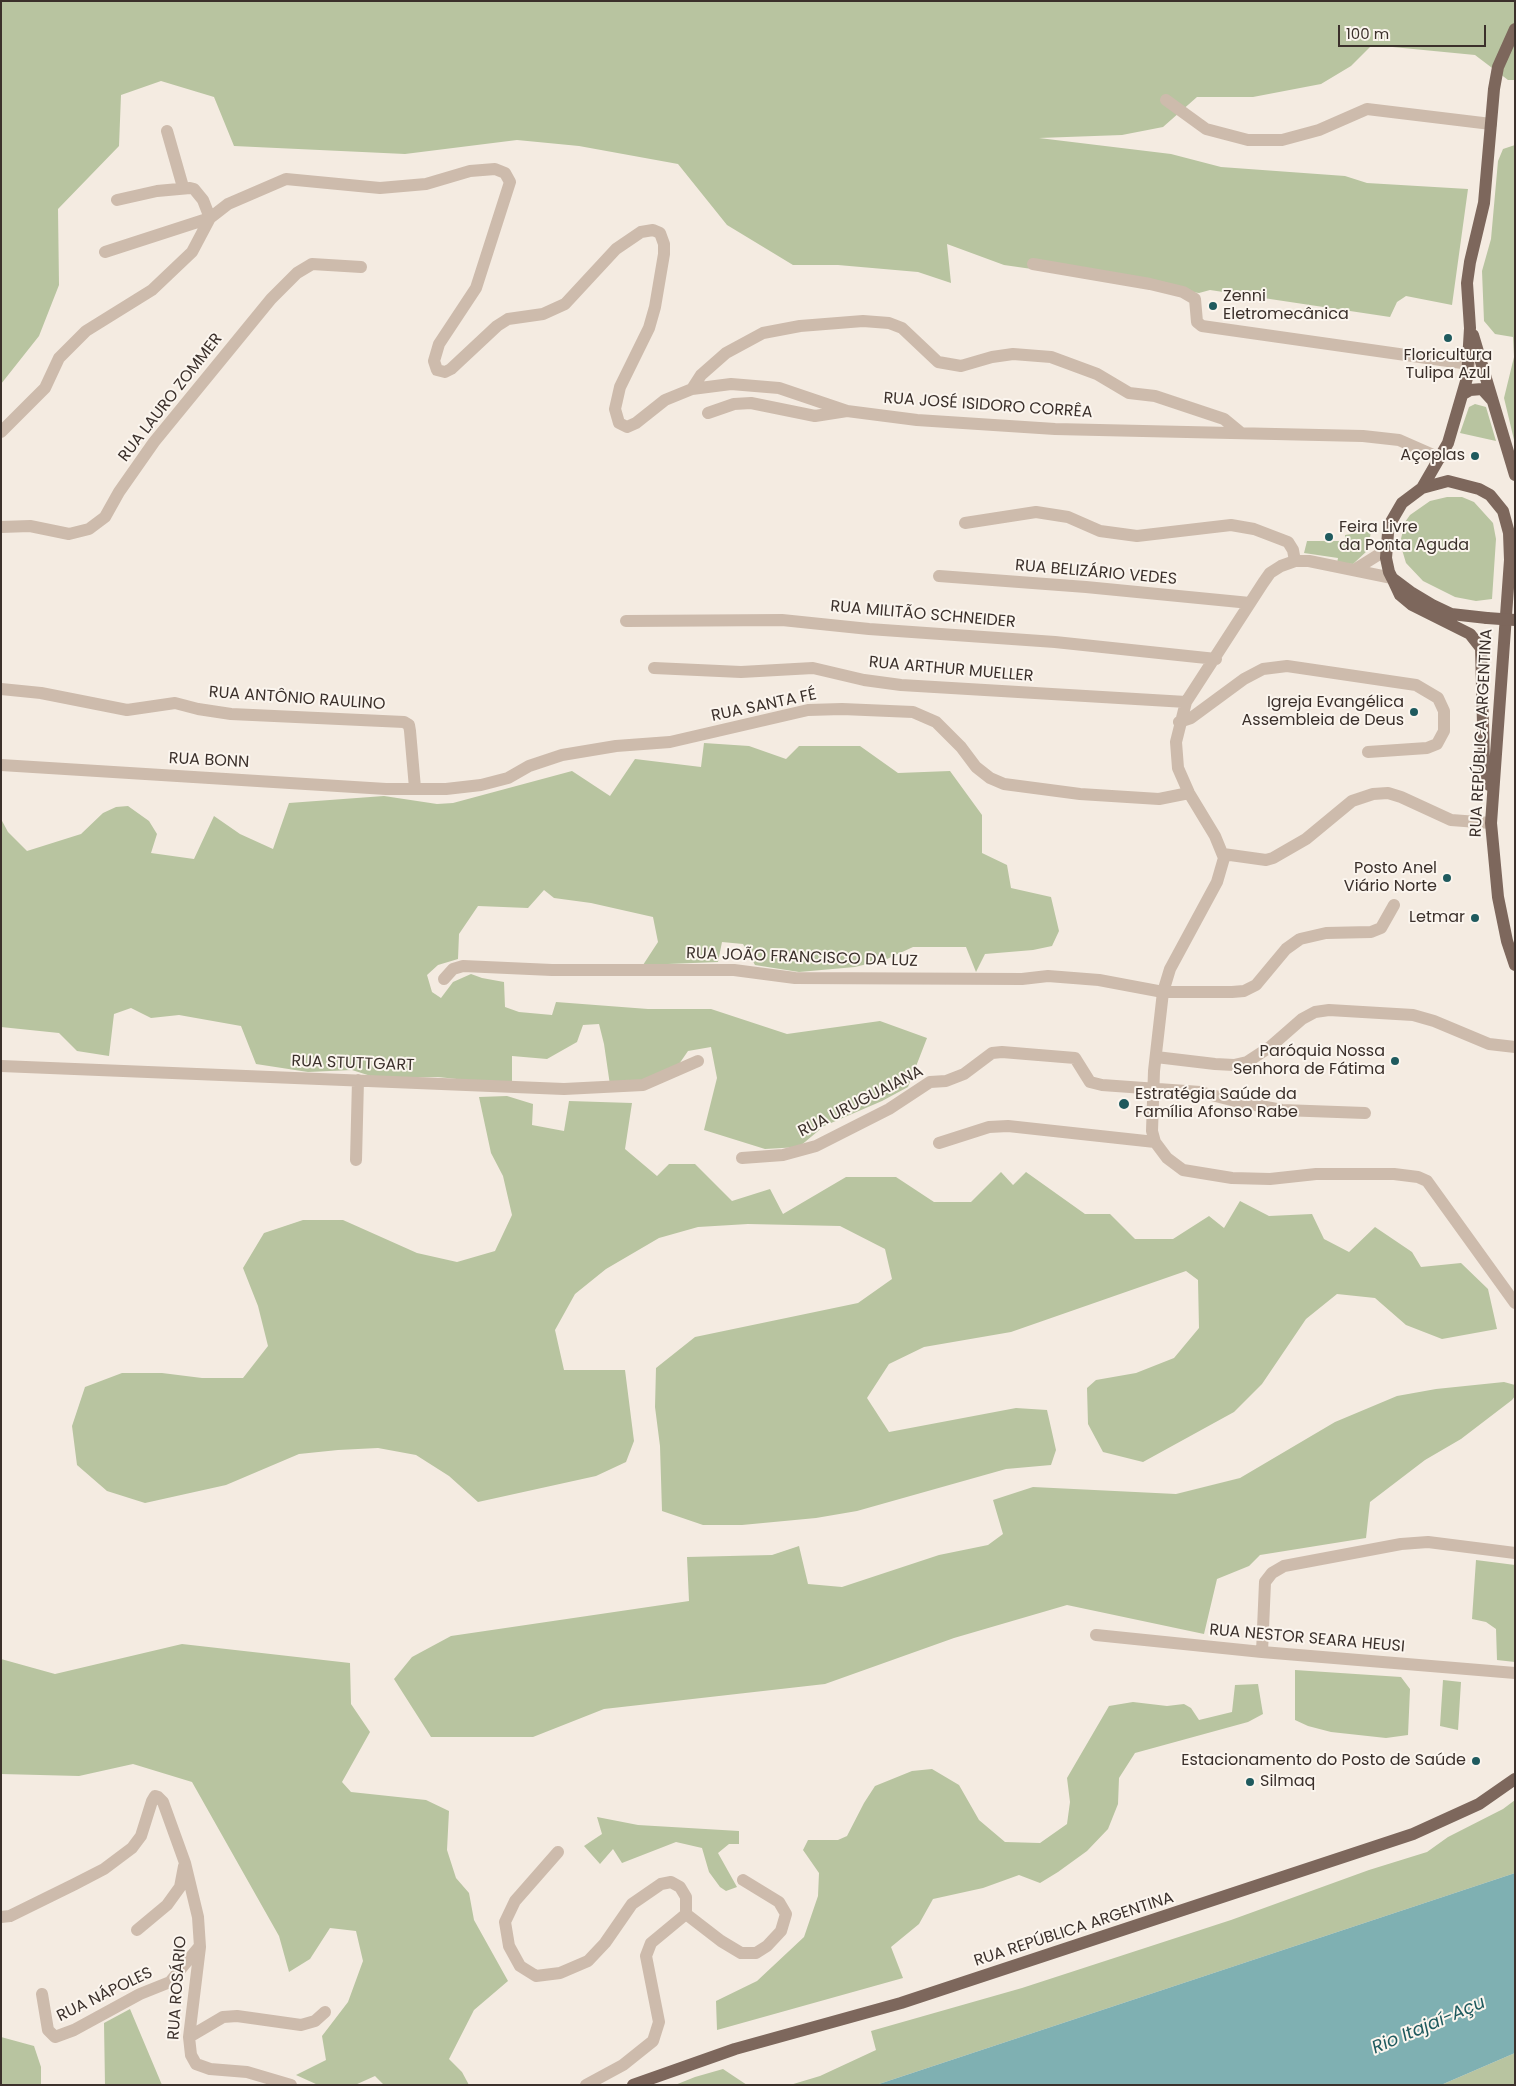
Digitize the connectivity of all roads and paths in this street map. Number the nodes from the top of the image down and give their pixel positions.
1 (1515, 29) edge
2 (1166, 100) dead end
3 (1491, 124) junction
4 (167, 131) dead end
5 (183, 187) junction
6 (117, 200) dead end
7 (210, 218) junction
8 (105, 252) dead end
9 (1033, 264) dead end
10 (361, 267) dead end
11 (1470, 328) junction
12 (1468, 364) junction
13 (692, 389) junction
14 (1463, 394) junction
15 (1494, 402) junction
16 (847, 411) junction
17 (708, 413) dead end
18 (1, 432) edge
19 (1241, 433) junction
20 (1440, 458) junction
21 (1515, 475) edge
22 (1422, 488) junction
23 (965, 523) dead end
24 (1, 527) edge
25 (1515, 540) edge
26 (1386, 550) junction
27 (1510, 560) junction
28 (1295, 561) junction
29 (1354, 570) junction
30 (939, 576) dead end
31 (1392, 578) junction
32 (1250, 603) junction
33 (1515, 620) edge
34 (626, 621) dead end
35 (1216, 659) junction
36 (654, 668) dead end
37 (1, 689) edge
38 (1186, 702) junction
39 (1180, 722) junction
40 (1368, 752) dead end
41 (1, 765) edge
42 (415, 788) junction
43 (1189, 793) junction
44 (1492, 800) junction
45 (1491, 823) junction
46 (1223, 854) junction
47 (1394, 904) dead end
48 (1515, 965) edge
49 (444, 980) dead end
50 (1163, 992) junction
51 (1515, 1047) edge
52 (1156, 1057) junction
53 (698, 1061) dead end
54 (1, 1066) edge
55 (358, 1080) junction
56 (1153, 1088) junction
57 (1365, 1113) dead end
58 (1155, 1142) junction
59 (939, 1144) dead end
60 (742, 1158) dead end
61 (356, 1160) dead end
62 (1515, 1303) edge
63 (1515, 1553) edge
64 (1096, 1635) dead end
65 (1262, 1652) junction
66 (1515, 1673) edge
67 (1515, 1779) edge
68 (558, 1852) dead end
69 (185, 1863) junction
70 (742, 1880) dead end
71 (686, 1914) junction
72 (1, 1916) edge
73 (137, 1930) dead end
74 (200, 1947) junction
75 (42, 1994) dead end
76 (325, 2012) dead end
77 (189, 2037) junction
78 (291, 2085) edge
79 (586, 2085) edge
80 (632, 2085) edge

1 - 3 main road
2 - 3 street
3 - 11 main road
4 - 5 street
5 - 6 street
5 - 7 street
7 - 8 street
7 - 13 street, RUA JOSÉ ISIDORO CORRÊA
7 - 18 street, RUA JOSÉ ISIDORO CORRÊA
9 - 12 street
10 - 24 street, RUA LAURO ZOMMER
11 - 12 main road
11 - 15 main road
12 - 14 main road
13 - 16 street, RUA JOSÉ ISIDORO CORRÊA
13 - 19 street
14 - 15 main road
14 - 20 main road
15 - 21 main road
16 - 17 street
16 - 19 street, RUA JOSÉ ISIDORO CORRÊA
19 - 20 street, RUA JOSÉ ISIDORO CORRÊA
20 - 22 main road
22 - 26 main road
22 - 27 main road
23 - 28 street
25 - 27 main road
26 - 29 street
26 - 31 main road
27 - 44 main road, RUA REPÚBLICA ARGENTINA
28 - 29 street
28 - 32 street
29 - 31 street
30 - 32 street, RUA BELIZÁRIO VEDES
31 - 33 main road, bridge
31 - 44 main road
32 - 35 street
34 - 35 street, RUA MILITÃO SCHNEIDER
35 - 38 street
36 - 38 street, RUA ARTHUR MUELLER
37 - 42 street, RUA ANTÔNIO RAULINO
38 - 39 street
39 - 40 street
39 - 43 street
41 - 42 street, RUA BONN
42 - 43 street, RUA SANTA FÉ
43 - 46 street
44 - 45 main road, RUA REPÚBLICA ARGENTINA
45 - 46 street
45 - 48 main road, RUA REPÚBLICA ARGENTINA
46 - 50 street
47 - 50 street, RUA JOÃO FRANCISCO DA LUZ
49 - 50 street, RUA JOÃO FRANCISCO DA LUZ
50 - 52 street
51 - 52 street
52 - 56 street
53 - 55 street, RUA STUTTGART
54 - 55 street, RUA STUTTGART
55 - 61 street
56 - 57 street
56 - 58 street
56 - 60 street, RUA URUGUAIANA
58 - 59 street
58 - 62 street
63 - 65 street
64 - 65 street, RUA NESTOR SEARA HEUSI
65 - 66 street, RUA NESTOR SEARA HEUSI
67 - 80 main road, RUA REPÚBLICA ARGENTINA
68 - 71 street
69 - 72 street, RUA ROSÁRIO
69 - 73 street
69 - 74 street, RUA ROSÁRIO
70 - 71 street
71 - 79 street
74 - 75 street, RUA NÁPOLES
74 - 77 street, RUA ROSÁRIO
76 - 77 street
77 - 78 street, RUA ROSÁRIO

